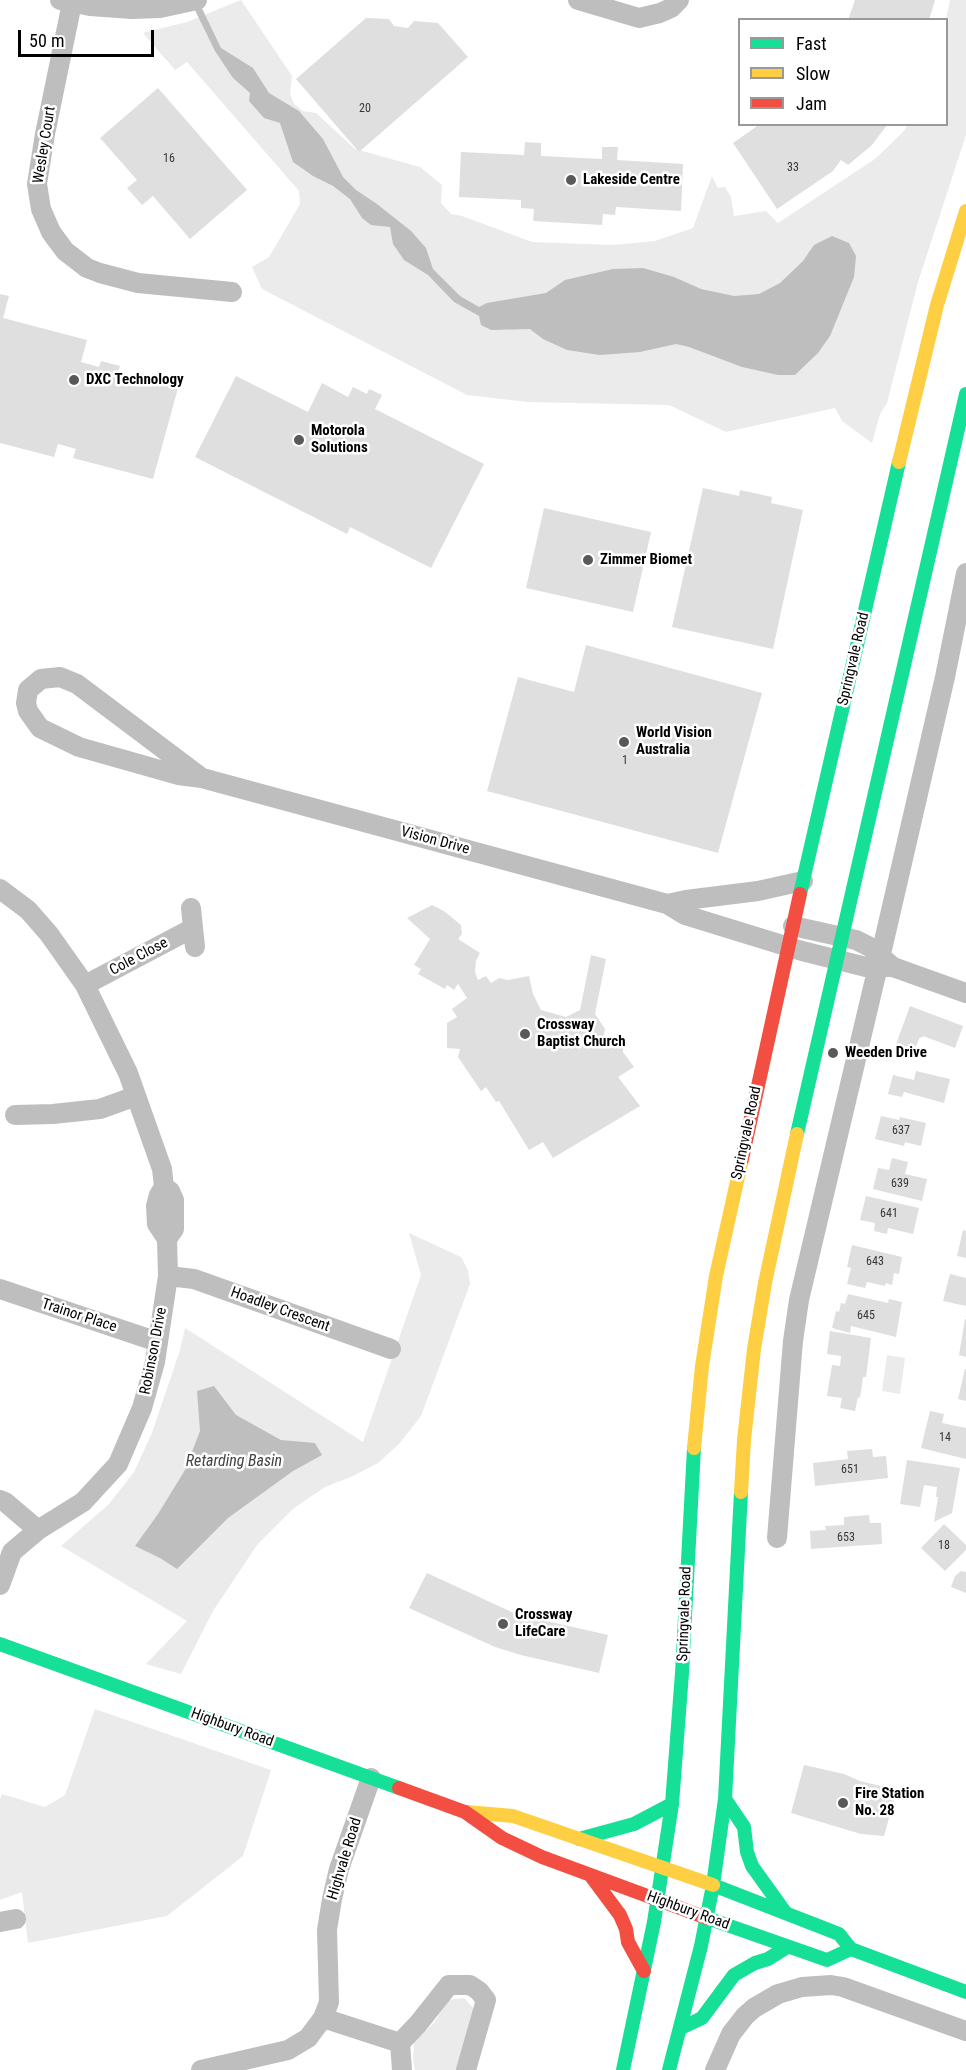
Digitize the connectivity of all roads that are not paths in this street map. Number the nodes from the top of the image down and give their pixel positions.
1 (197, 0) edge
2 (578, 0) edge
3 (679, 0) edge
4 (66, 2) edge
5 (966, 212) edge
6 (966, 264) edge
7 (943, 287) junction
8 (232, 292) dead end
9 (966, 394) edge
10 (966, 573) edge
11 (202, 778) junction
12 (803, 881) junction
13 (0, 889) edge
14 (667, 904) junction
15 (191, 908) dead end
16 (793, 926) junction
17 (842, 937) junction
18 (788, 947) junction
19 (837, 960) junction
20 (884, 963) junction
21 (85, 985) junction
22 (966, 993) edge
23 (136, 1096) junction
24 (15, 1115) dead end
25 (168, 1276) junction
26 (0, 1281) edge
27 (158, 1342) junction
28 (391, 1349) dead end
29 (0, 1500) edge
30 (38, 1530) junction
31 (777, 1538) dead end
32 (0, 1585) edge
33 (0, 1644) edge
34 (371, 1778) junction
35 (725, 1799) junction
36 (672, 1804) junction
37 (465, 1812) junction
38 (579, 1839) junction
39 (663, 1868) junction
40 (591, 1876) junction
41 (713, 1885) junction
42 (658, 1900) junction
43 (785, 1912) junction
44 (707, 1918) junction
45 (787, 1947) junction
46 (851, 1949) junction
47 (644, 1971) junction
48 (966, 1992) edge
49 (323, 2018) junction
50 (681, 2028) junction
51 (966, 2031) edge
52 (400, 2043) junction
53 (201, 2070) edge
54 (402, 2070) edge
55 (466, 2070) edge
56 (623, 2070) edge
57 (669, 2070) edge
58 (715, 2070) edge

1 - 4 street
2 - 3 street
4 - 8 street, Wesley Court
5 - 7 main road, Springvale Road
6 - 7 main road
7 - 12 main road, Springvale Road
9 - 17 main road
10 - 20 street
11 - 11 street, Vision Drive
11 - 14 street, Vision Drive
12 - 14 street, Vision Drive
12 - 16 main road, Springvale Road
13 - 21 street, Robinson Drive
14 - 18 street, Vision Drive
15 - 21 street, Cole Close
16 - 17 street
16 - 18 main road, Springvale Road
17 - 19 main road
17 - 20 street
18 - 19 street
18 - 36 main road, Springvale Road
19 - 20 street
19 - 35 main road
20 - 22 street
20 - 31 street
21 - 23 street, Robinson Drive
23 - 24 street
23 - 25 street, Robinson Drive
25 - 27 street, Robinson Drive
25 - 28 street, Hoadley Crescent
26 - 27 street, Trainor Place
27 - 30 street, Robinson Drive
29 - 30 street
30 - 32 street, Robinson Drive
33 - 34 main road, Highbury Road
34 - 37 main road, Highbury Road
34 - 49 street, Highvale Road
35 - 41 main road
35 - 43 main road
36 - 38 main road
36 - 39 main road, Springvale Road
37 - 38 main road, Highbury Road
37 - 40 main road, Highbury Road
38 - 39 main road, Highbury Road
39 - 41 main road, Highbury Road
39 - 42 main road, Springvale Road
40 - 42 main road, Highbury Road
40 - 47 main road
41 - 43 main road, Highbury Road
41 - 44 main road
42 - 44 main road, Highbury Road
42 - 47 main road, Springvale Road
43 - 46 main road, Highbury Road
44 - 45 main road, Highbury Road
44 - 50 main road
45 - 46 main road, Highbury Road
45 - 50 main road
46 - 48 main road, Highbury Road
47 - 56 main road, Springvale Road
49 - 52 street
49 - 53 street, Highvale Road
50 - 57 main road
51 - 58 street
52 - 54 street
52 - 55 street

